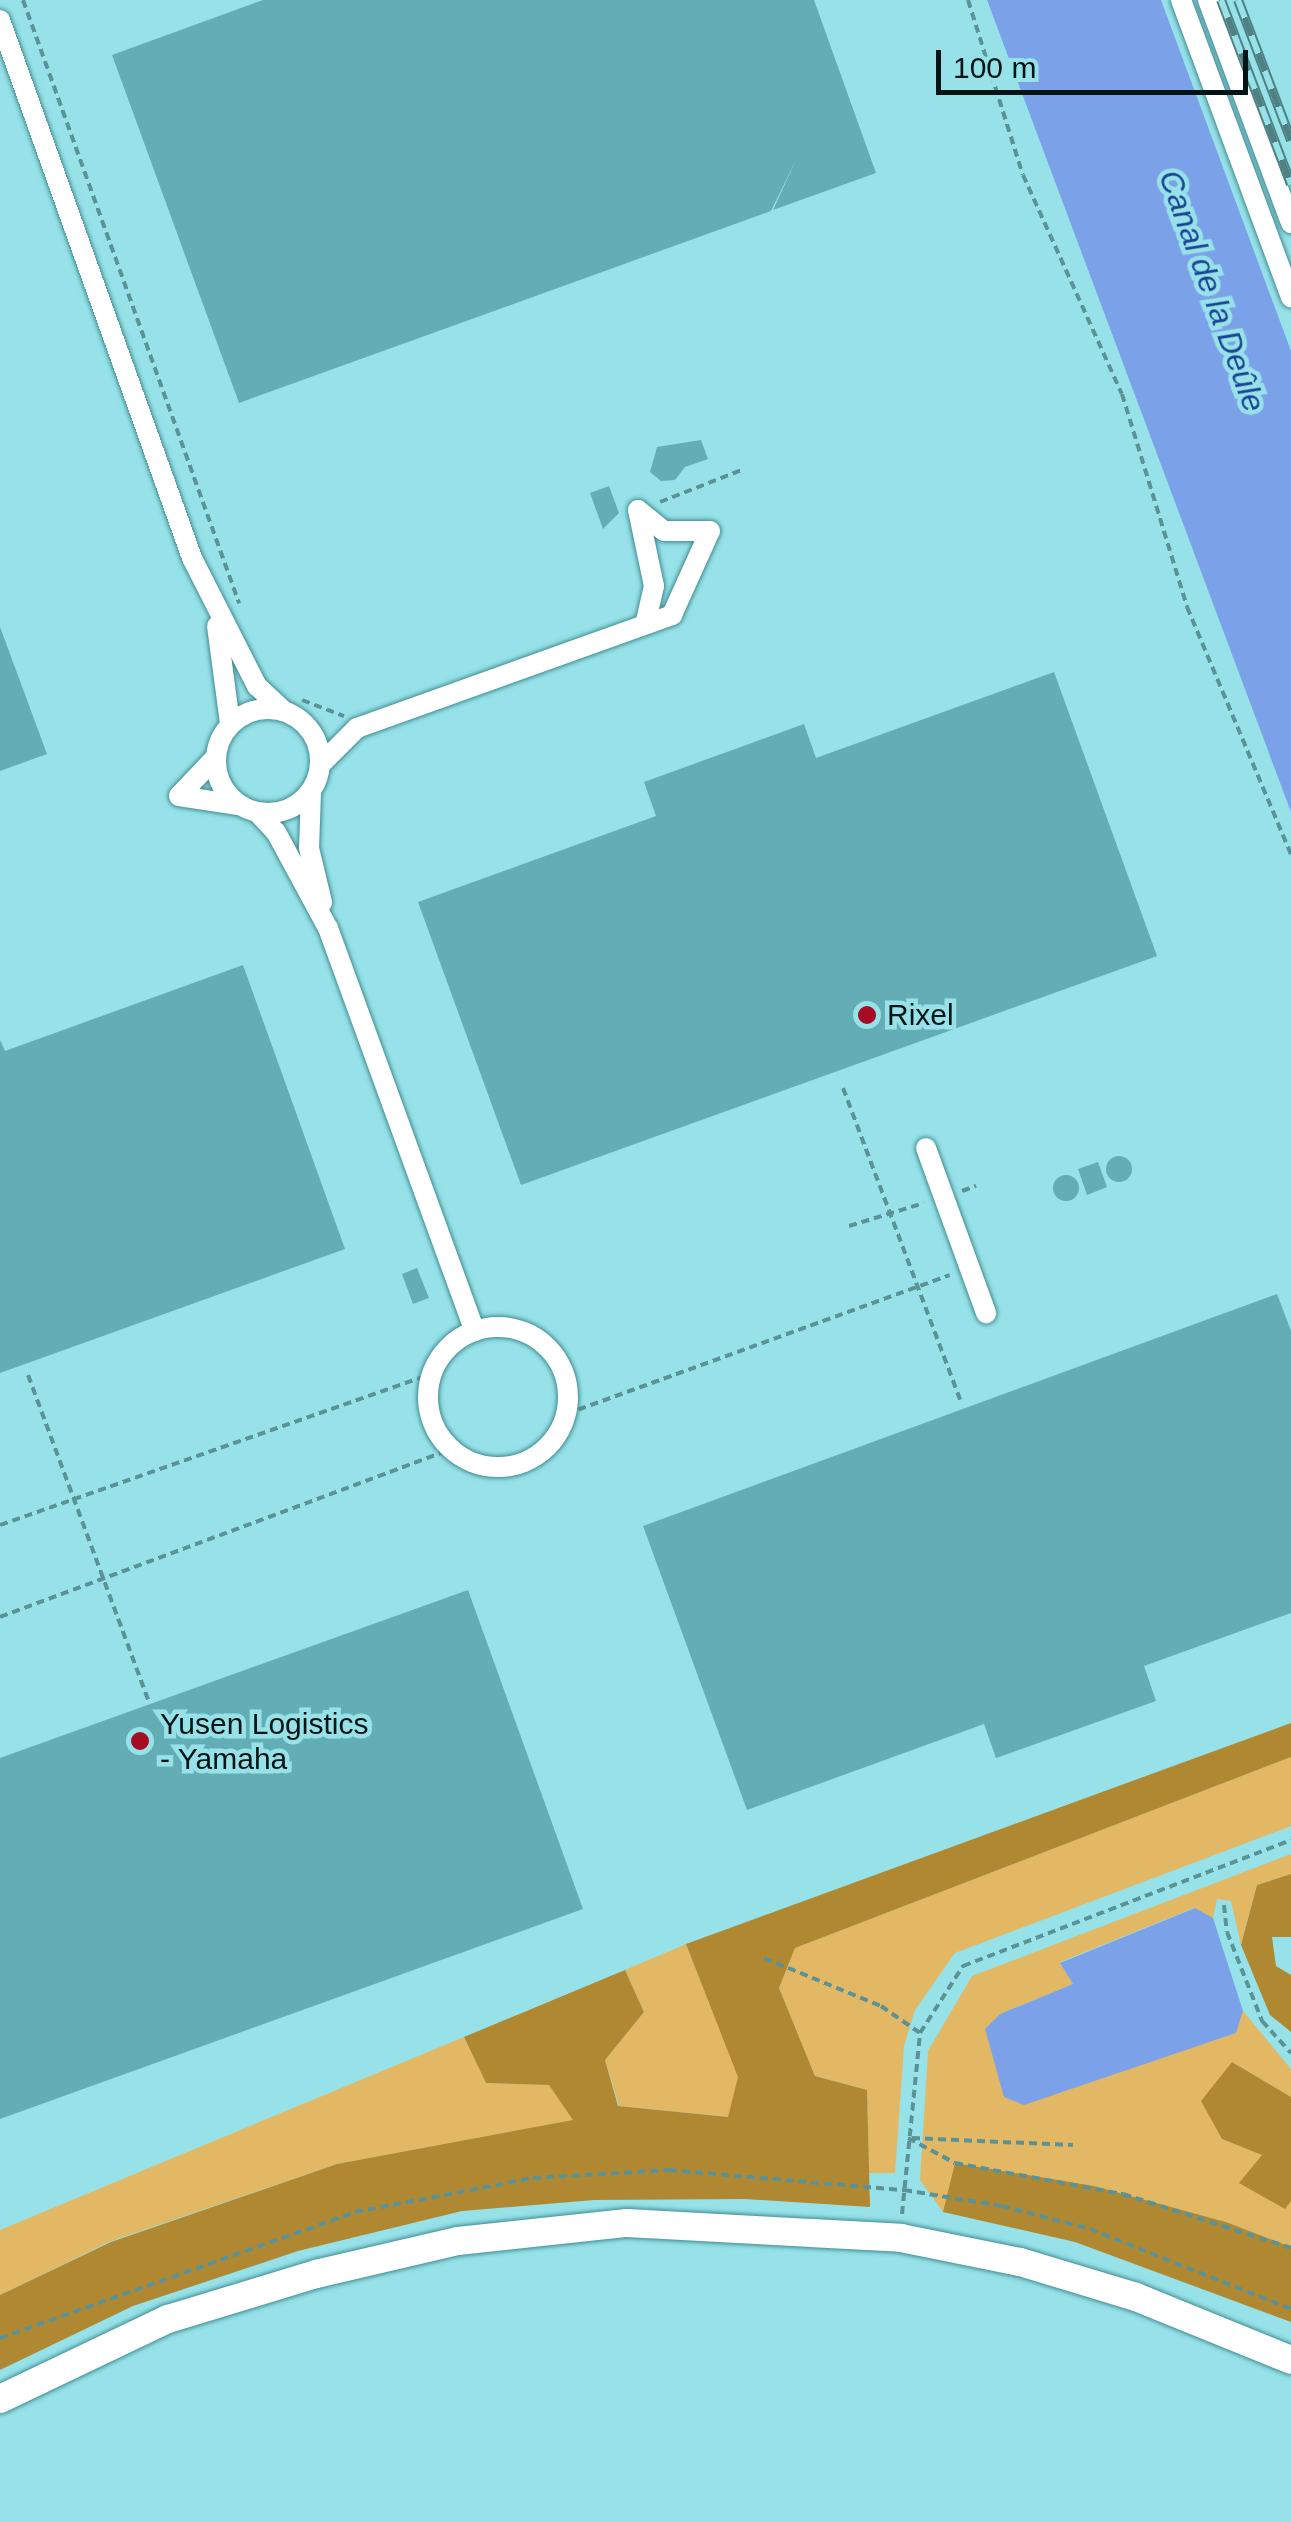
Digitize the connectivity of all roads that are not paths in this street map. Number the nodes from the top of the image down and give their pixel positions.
1 (1181, 0) edge
2 (1208, 0) edge
3 (0, 20) edge
4 (1291, 222) edge
5 (1291, 297) edge
6 (215, 614) junction
7 (645, 624) junction
8 (290, 704) junction
9 (304, 722) junction
10 (230, 724) junction
11 (357, 728) junction
12 (216, 758) junction
13 (321, 764) junction
14 (311, 792) junction
15 (249, 809) junction
16 (328, 928) junction
17 (926, 1148) dead end
18 (986, 1313) dead end
19 (475, 1331) junction
20 (1291, 2360) edge
21 (0, 2399) edge

1 - 5 street
2 - 4 street
3 - 6 street
6 - 8 street
6 - 10 street
7 - 7 street
7 - 11 street
8 - 9 street
8 - 10 street
9 - 11 street
9 - 13 street
10 - 12 street
11 - 13 street
12 - 15 street
12 - 15 street
13 - 14 street
14 - 15 street
14 - 16 street
15 - 16 street
16 - 19 street
17 - 18 street
19 - 19 street
20 - 21 main road

